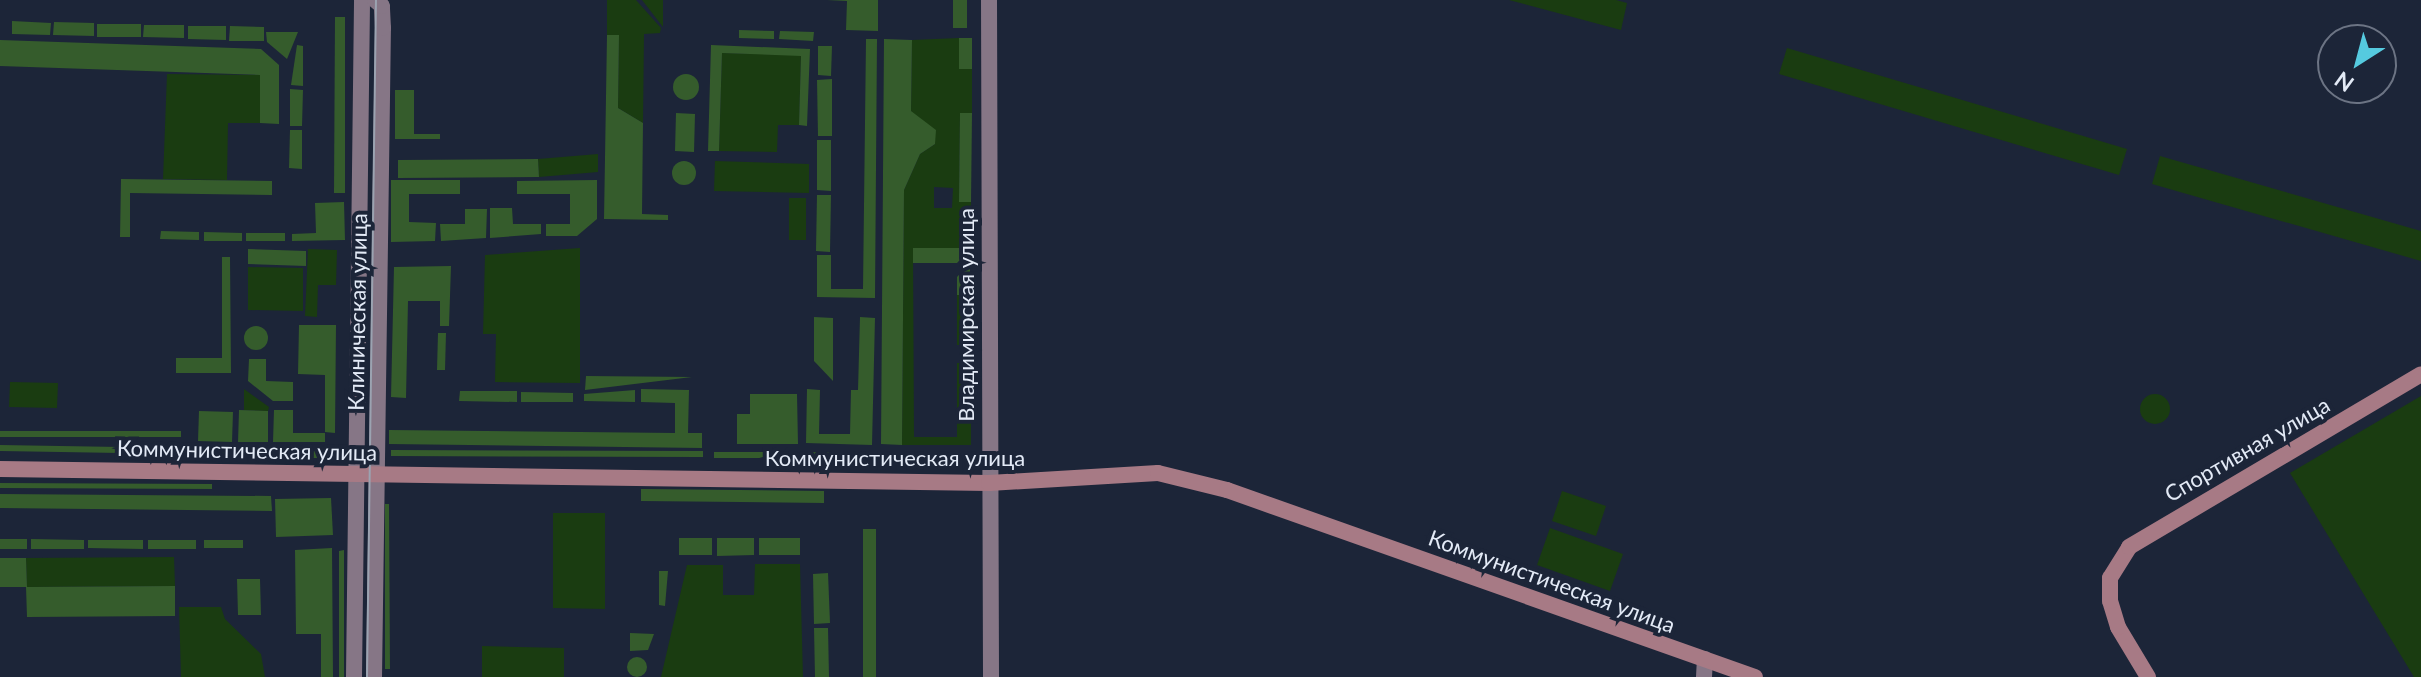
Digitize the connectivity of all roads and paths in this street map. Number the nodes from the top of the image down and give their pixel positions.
1 (362, 0) edge
2 (375, 0) edge
3 (989, 0) edge
4 (2421, 374) edge
5 (0, 469) edge
6 (356, 474) junction
7 (377, 474) junction
8 (989, 483) junction
9 (1705, 659) junction
10 (354, 677) edge
11 (374, 677) edge
12 (991, 677) edge
13 (1704, 677) edge
14 (1755, 677) edge
15 (2148, 677) edge

1 - 6 street, Клиническая улица
2 - 7 street, Клиническая улица
3 - 8 street, Владимирская улица
4 - 15 main road, Спортивная улица
5 - 6 main road, Коммунистическая улица
6 - 7 main road, Коммунистическая улица
6 - 10 street, Клиническая улица
7 - 8 main road, Коммунистическая улица
7 - 11 street, Клиническая улица
8 - 9 main road, Коммунистическая улица
8 - 12 street, Владимирская улица
9 - 13 street
9 - 14 main road, Коммунистическая улица

